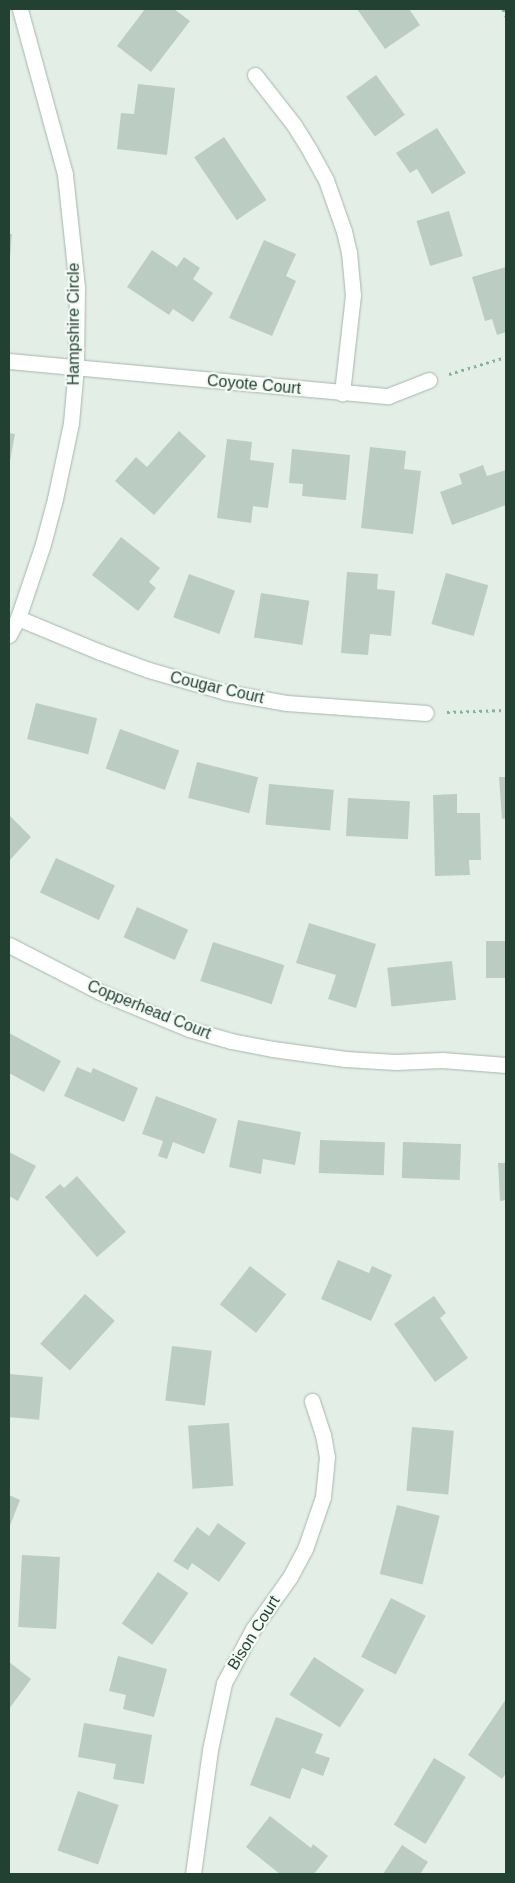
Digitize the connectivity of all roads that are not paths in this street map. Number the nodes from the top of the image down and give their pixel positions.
1 (20, 9) edge
2 (255, 75) dead end
3 (9, 361) edge
4 (76, 367) junction
5 (429, 380) road end
6 (342, 393) junction
7 (18, 618) junction
8 (9, 635) edge
9 (426, 712) road end
10 (9, 945) edge
11 (506, 1065) edge
12 (312, 1401) dead end
13 (193, 1874) edge

1 - 4 street, Hampshire Circle
2 - 6 street
3 - 4 street, Coyote Court
4 - 6 street, Coyote Court
4 - 7 street, Hampshire Circle
5 - 6 street, Coyote Court
7 - 8 street, Hampshire Circle
7 - 9 street, Cougar Court
10 - 11 street, Copperhead Court
12 - 13 street, Bison Court

